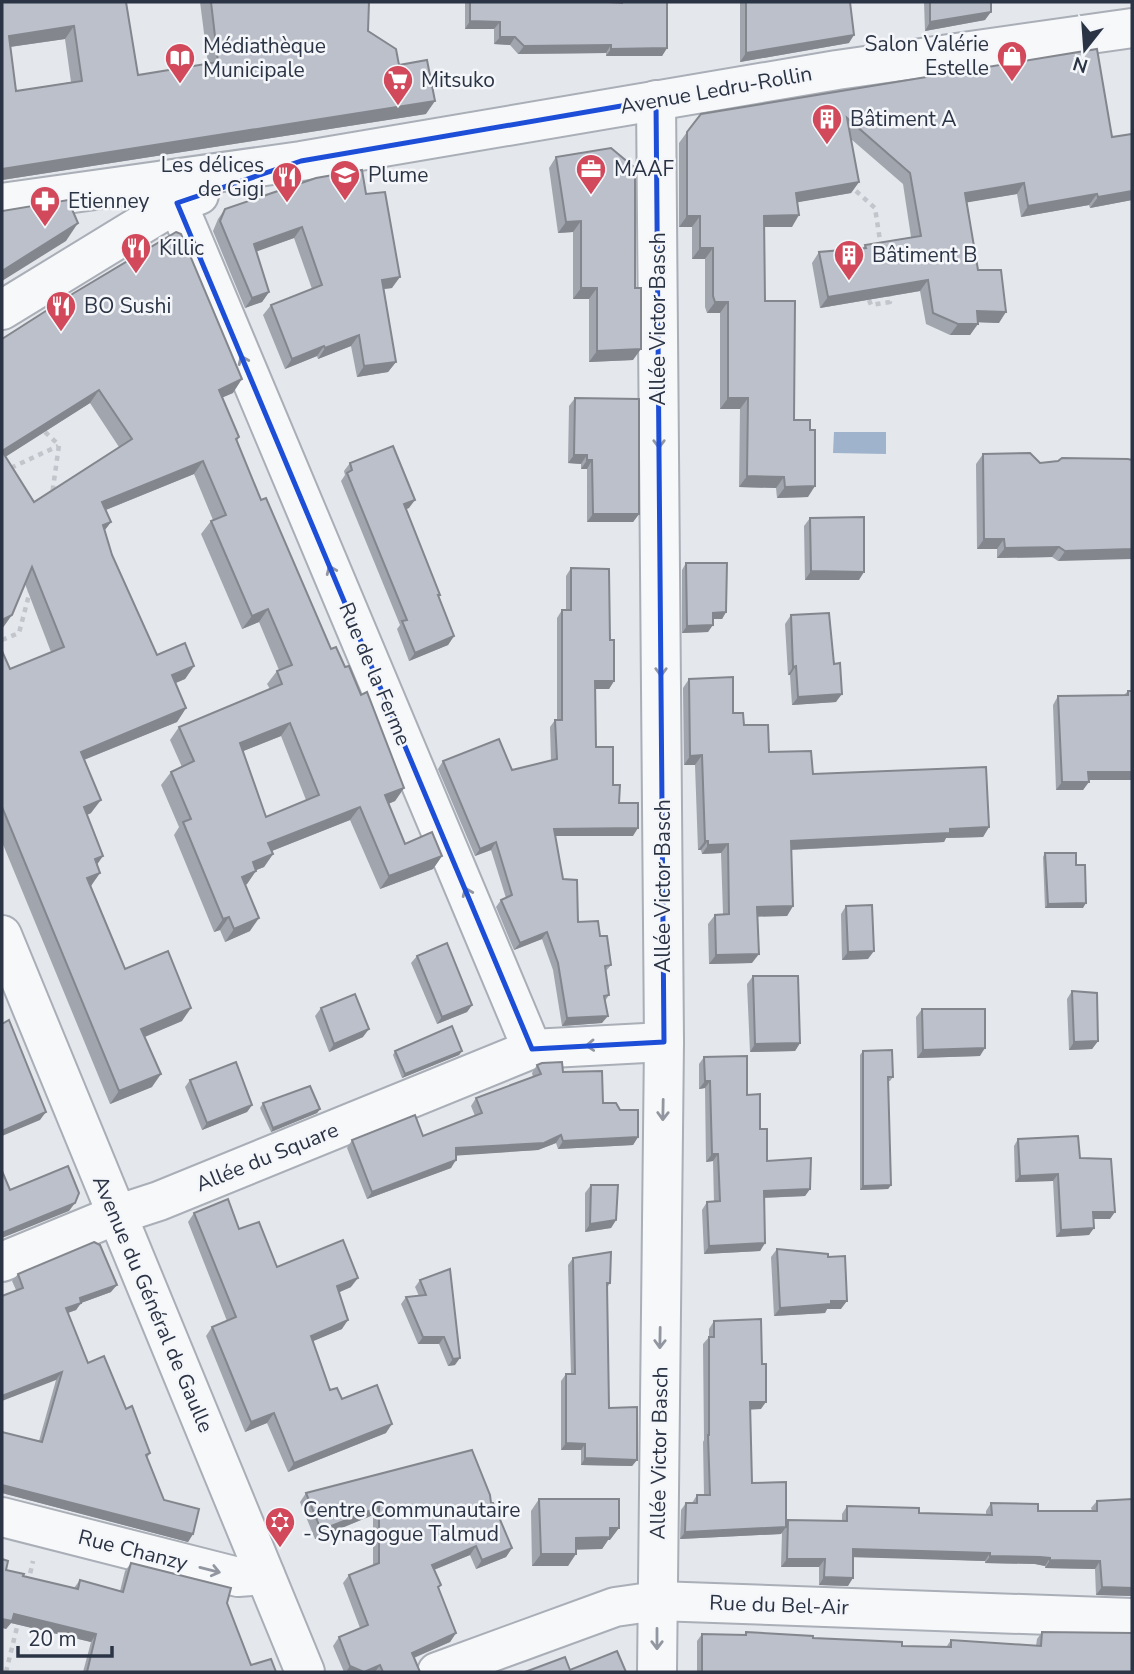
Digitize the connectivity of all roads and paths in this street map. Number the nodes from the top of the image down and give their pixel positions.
1 (1132, 28) edge
2 (656, 100) junction
3 (856, 191) edge
4 (171, 192) junction
5 (2, 203) edge
6 (881, 248) edge
7 (888, 289) edge
8 (869, 300) edge
9 (2, 310) edge
10 (45, 432) edge
11 (59, 445) junction
12 (2, 472) edge
13 (52, 498) edge
14 (32, 586) edge
15 (2, 640) edge
16 (2, 935) edge
17 (664, 1042) junction
18 (532, 1049) junction
19 (116, 1215) junction
20 (2, 1262) edge
21 (2, 1517) edge
22 (41, 1527) junction
23 (265, 1575) junction
24 (27, 1586) edge
25 (657, 1601) junction
26 (21, 1610) edge
27 (1132, 1618) edge
28 (6, 1672) edge
29 (305, 1672) edge
30 (437, 1672) edge
31 (657, 1672) edge

1 - 2 street, Avenue Ledru-Rollin
2 - 4 street, Avenue Ledru-Rollin
2 -> 17 street, Allée Victor Basch
3 - 6 path
4 - 5 street
4 - 9 street, Avenue Ledru-Rollin
18 -> 4 street, Rue de la Ferme
7 - 8 path
10 - 11 path
11 - 12 path
11 - 13 path
14 - 15 path
16 - 19 street, Avenue du Général de Gaulle
17 -> 18 street
17 -> 25 street, Allée Victor Basch
18 - 19 street, Allée du Square
19 - 20 street, Allée du Square
19 - 23 street, Avenue du Général de Gaulle
21 - 22 street, Rue Chanzy
22 -> 23 street, Rue Chanzy
22 - 24 path
23 - 29 street, Avenue du Général de Gaulle
25 - 27 street, Rue du Bel-Air
25 - 30 street, Rue du Bel-Air
25 -> 31 street, Allée Victor Basch
26 - 28 path

